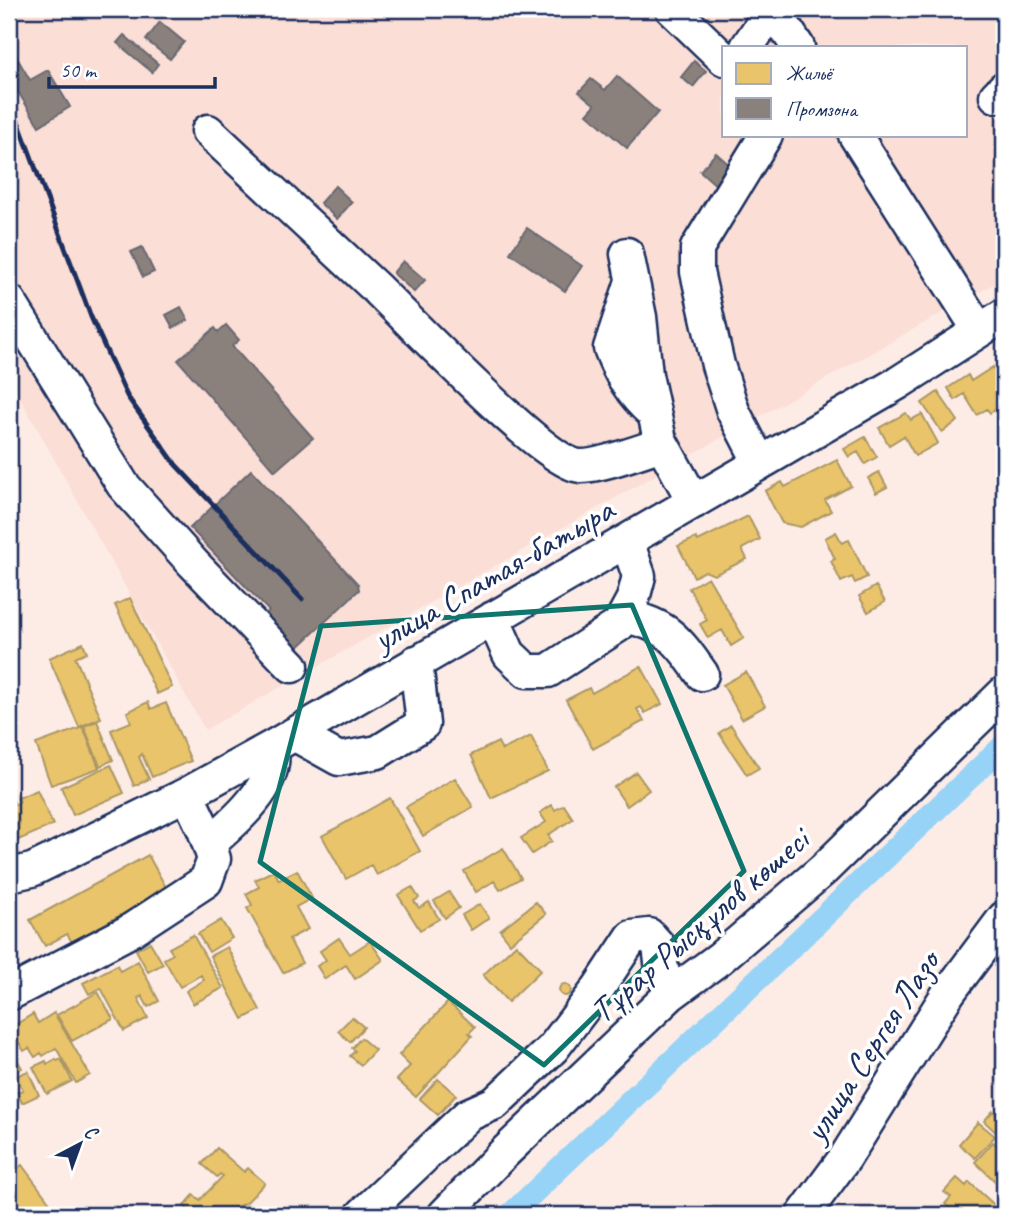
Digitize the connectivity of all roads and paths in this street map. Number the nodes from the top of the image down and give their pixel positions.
1 (672, 9) edge
2 (777, 12) edge
3 (748, 46) edge
4 (797, 46) edge
5 (722, 57) edge
6 (208, 131) dead end
7 (764, 136) edge
8 (856, 136) edge
9 (629, 267) dead end
10 (9, 301) edge
11 (992, 323) edge
12 (662, 444) junction
13 (760, 463) junction
14 (694, 502) junction
15 (627, 541) junction
16 (624, 616) junction
17 (493, 618) junction
18 (416, 663) junction
19 (292, 666) dead end
20 (702, 674) dead end
21 (1004, 693) edge
22 (283, 740) junction
23 (187, 794) junction
24 (209, 844) junction
25 (9, 875) edge
26 (1004, 918) edge
27 (9, 994) edge
28 (671, 994) junction
29 (362, 1215) edge
30 (444, 1215) edge
31 (803, 1215) edge

1 - 5 street
2 - 3 street
2 - 4 street
6 - 12 street
7 - 13 street
8 - 11 street
9 - 12 street
10 - 19 street
11 - 13 street, улица Спатая-батыра
12 - 14 street
13 - 14 street, улица Спатая-батыра
14 - 15 street, улица Спатая-батыра
15 - 16 street
15 - 17 street, улица Спатая-батыра
16 - 17 street
16 - 20 street
17 - 18 street, улица Спатая-батыра
18 - 22 street, улица Спатая-батыра
18 - 22 street
21 - 28 street, Тұрар Рысқұлов көшесі
22 - 23 street, улица Спатая-батыра
22 - 24 street
23 - 24 street
23 - 25 street, улица Спатая-батыра
24 - 27 street
26 - 31 street, улица Сергея Лазо
28 - 29 street
28 - 30 street, Тұрар Рысқұлов көшесі

